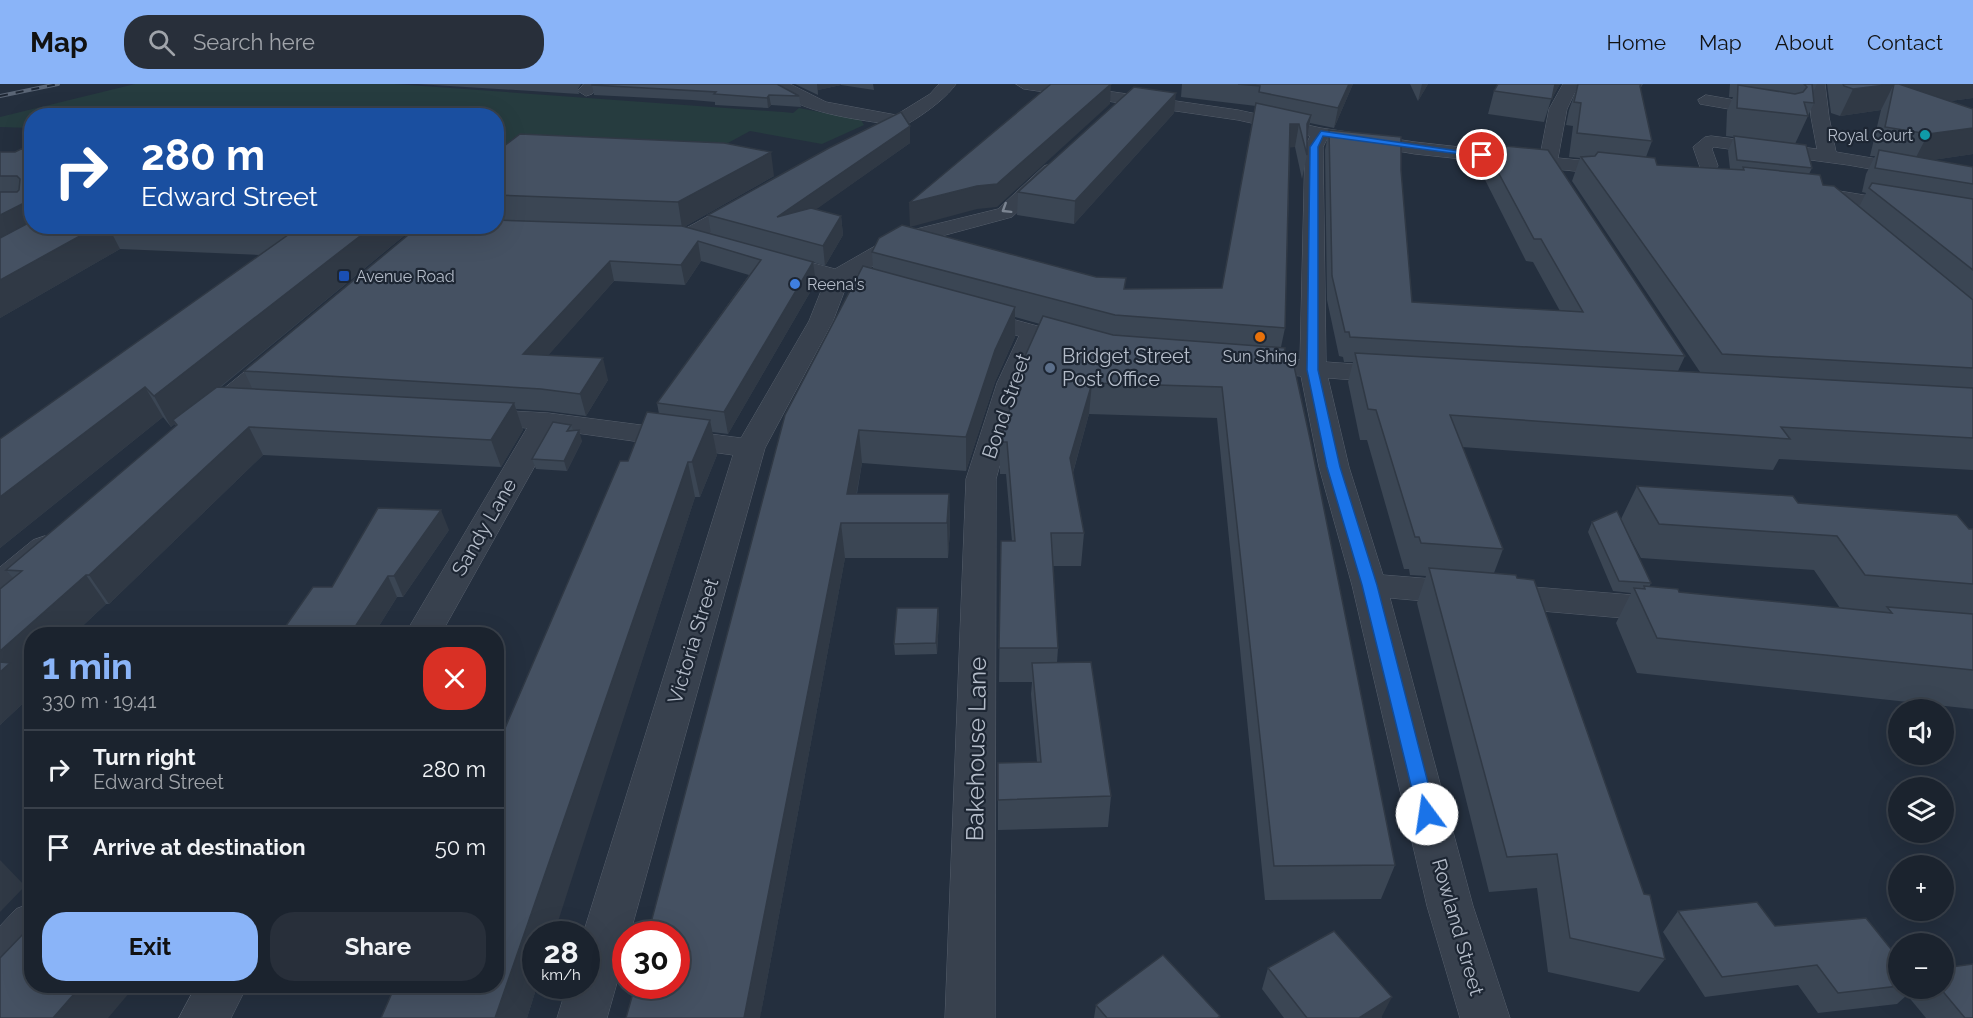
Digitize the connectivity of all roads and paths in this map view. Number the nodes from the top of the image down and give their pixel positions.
1 (778, 84) edge
2 (948, 84) edge
3 (1024, 84) edge
4 (1571, 84) edge
5 (1817, 84) edge
6 (1708, 99) edge
7 (1127, 100) junction
8 (1783, 113) edge
9 (1109, 116) edge
10 (897, 120) junction
11 (1321, 133) junction
12 (844, 148) edge
13 (1066, 156) edge
14 (1828, 156) junction
15 (1548, 162) junction
16 (1641, 173) edge
17 (1584, 174) edge
18 (1723, 182) edge
19 (1973, 182) edge
20 (1559, 183) edge
21 (1781, 189) edge
22 (765, 193) edge
23 (1816, 193) junction
24 (1973, 219) edge
25 (1851, 223) edge
26 (423, 234) edge
27 (664, 237) edge
28 (687, 237) junction
29 (715, 244) edge
30 (403, 251) edge
31 (747, 252) edge
32 (838, 277) junction
33 (918, 300) edge
34 (952, 310) edge
35 (1033, 332) junction
36 (301, 337) edge
37 (1100, 351) edge
38 (1230, 364) edge
39 (1313, 370) junction
40 (1418, 377) edge
41 (224, 402) junction
42 (259, 404) edge
43 (444, 415) edge
44 (548, 421) junction
45 (189, 430) edge
46 (750, 448) junction
47 (981, 479) joint
48 (64, 531) edge
49 (0, 585) edge
50 (1370, 585) junction
51 (1701, 613) edge
52 (427, 627) edge
53 (24, 932) edge
54 (0, 958) edge
55 (219, 993) edge
56 (204, 1018) edge
57 (582, 1018) edge
58 (970, 1018) edge
59 (1485, 1018) edge

1 - 10 street
2 - 10 street
3 - 7 street
4 - 15 street
5 - 14 street
6 - 8 street
7 - 9 street
7 - 11 street
10 - 12 street
11 - 15 street
11 - 39 street, Rowland Street
13 -> 32 street
14 - 18 street
14 - 19 street
15 - 16 street
17 - 20 street
21 - 23 street
22 - 28 street
23 - 24 street
23 - 25 street
26 - 30 street
27 - 28 street
28 - 29 street
31 - 32 street
32 - 33 street
32 - 46 street, Victoria Street
34 - 35 street
35 - 37 street
35 - 47 street, Bond Street
36 - 41 street
38 - 39 street
39 - 40 street
39 - 50 street, Rowland Street
41 - 42 street
41 - 45 street
43 - 44 street
44 - 46 street
44 - 52 street, Sandy Lane
46 - 57 street, Victoria Street
47 - 58 street, Bakehouse Lane
48 - 49 street
50 - 51 street
50 - 59 street, Rowland Street
53 - 54 street
55 - 56 street

